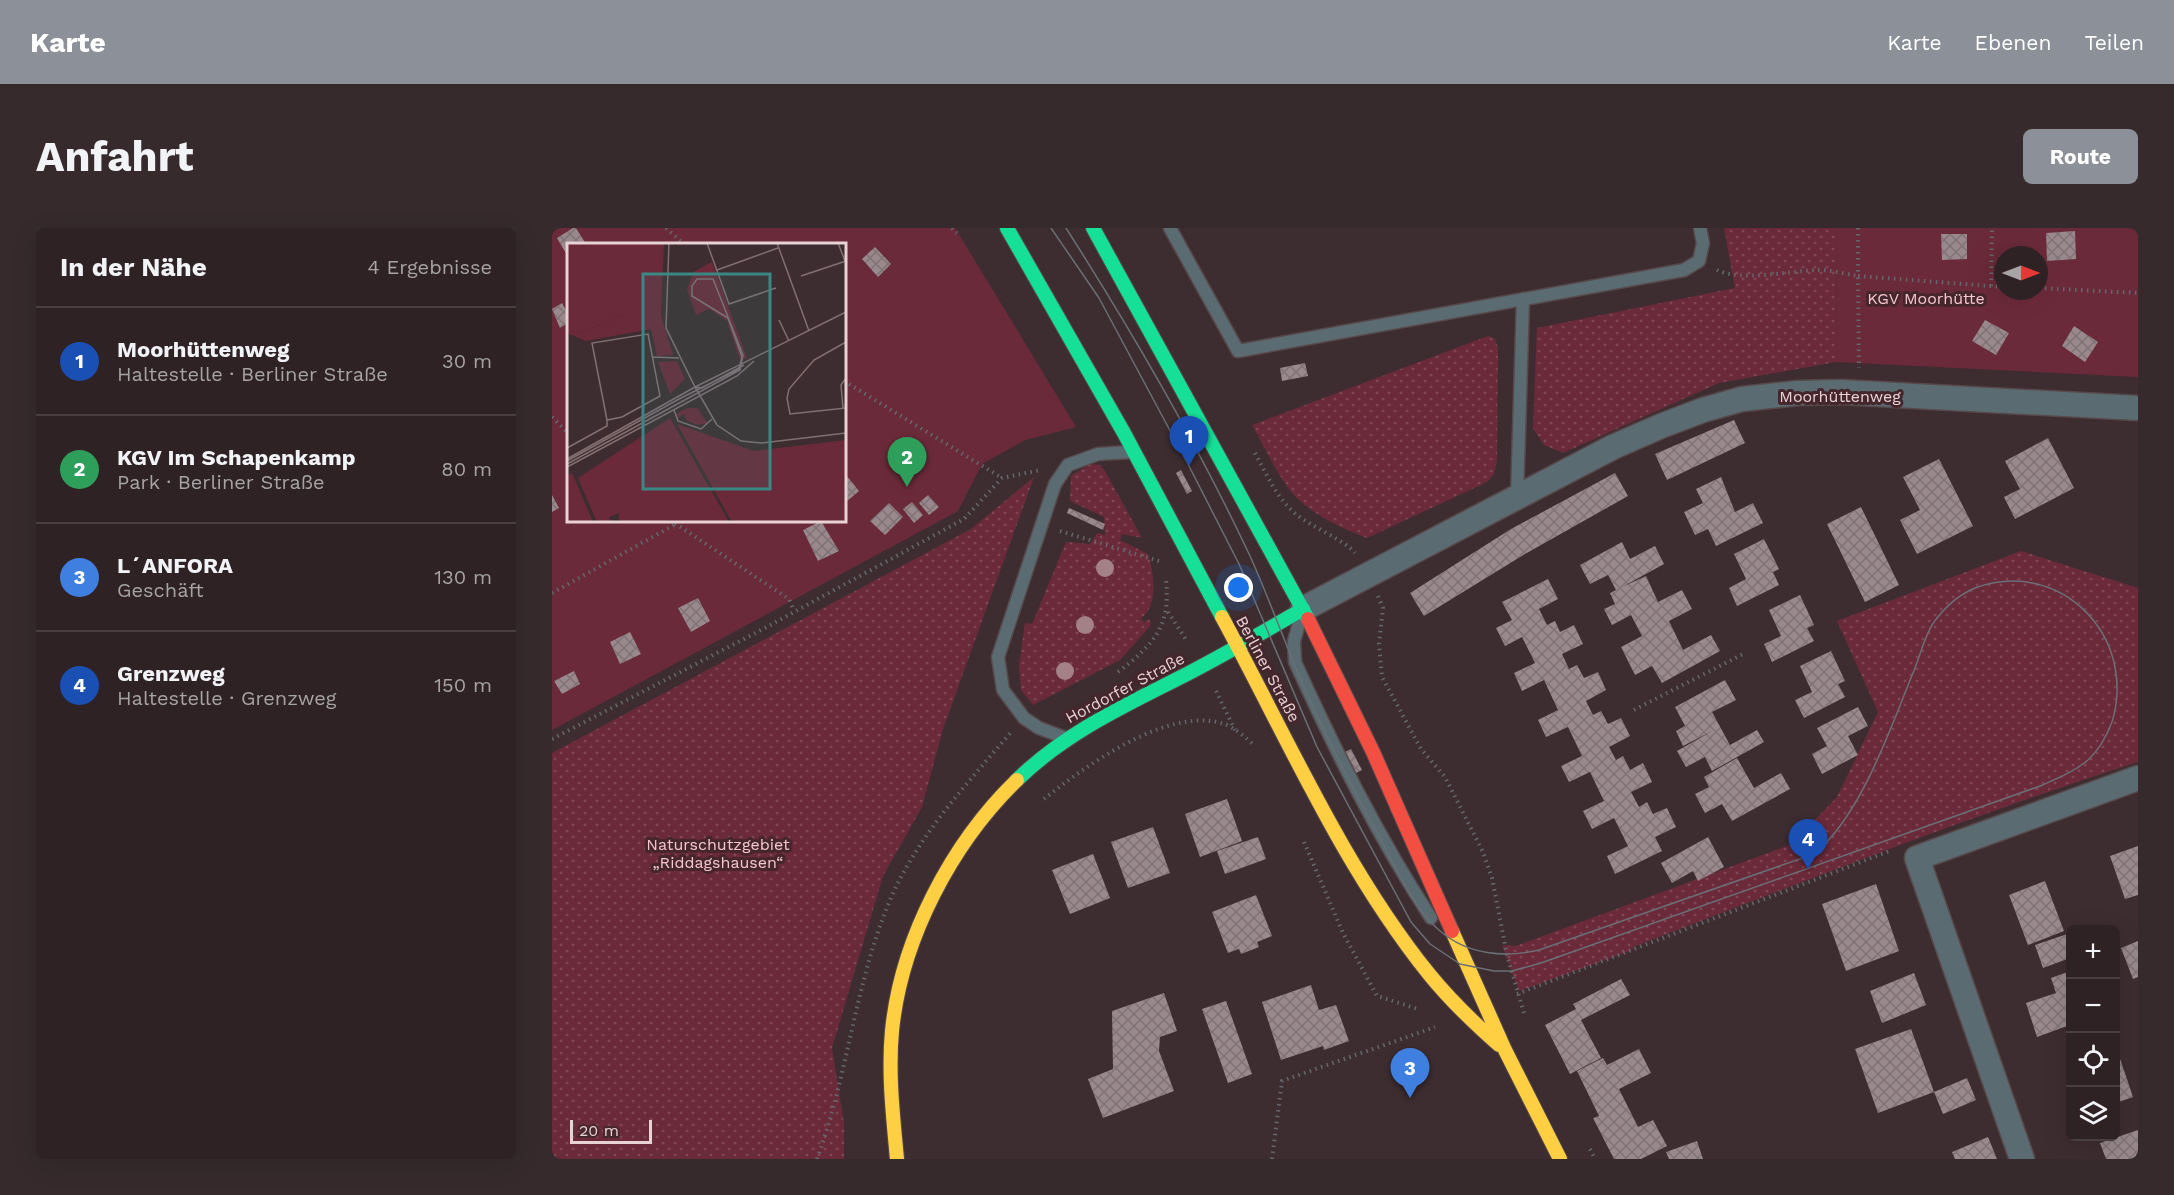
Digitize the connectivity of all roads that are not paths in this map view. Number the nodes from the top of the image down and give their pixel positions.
1 (1007, 228) edge
2 (1093, 228) edge
3 (1170, 228) edge
4 (1700, 228) edge
5 (1523, 299) junction
6 (2138, 408) edge
7 (1134, 452) junction
8 (1518, 498) junction
9 (1303, 609) junction
10 (1237, 647) junction
11 (1067, 738) junction
12 (2138, 778) edge
13 (1486, 1009) junction
14 (1505, 1050) junction
15 (897, 1159) edge
16 (1560, 1159) edge
17 (2022, 1159) edge

1 - 7 main road, Berliner Straße
2 - 9 main road
3 - 5 lane
4 - 5 lane
5 - 8 lane
6 - 8 street, Moorhüttenweg
7 - 10 main road, Berliner Straße
7 - 11 lane
8 - 9 street, Moorhüttenweg
9 - 10 main road, Hordorfer Straße
9 - 13 main road
9 - 13 lane
10 - 11 main road, Hordorfer Straße
10 - 14 main road, Berliner Straße
11 - 15 main road, Hordorfer Straße
12 - 17 street
13 - 14 main road
14 - 16 main road

